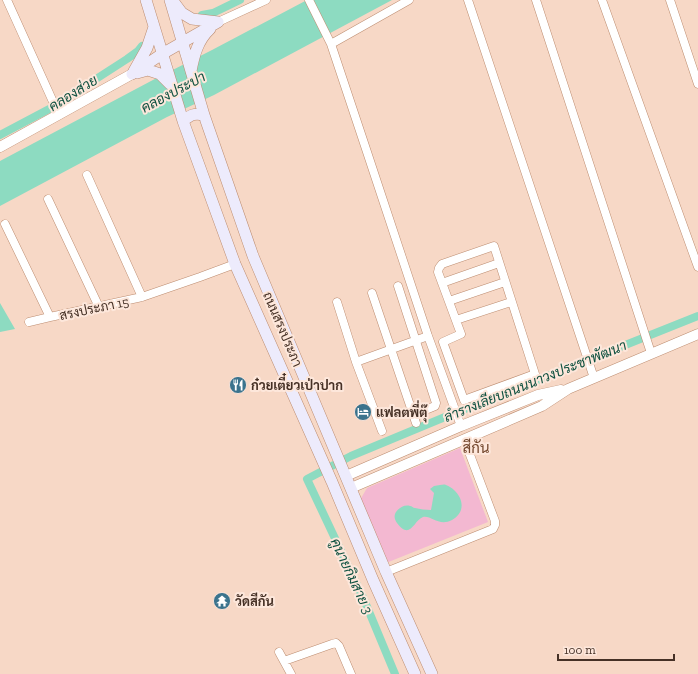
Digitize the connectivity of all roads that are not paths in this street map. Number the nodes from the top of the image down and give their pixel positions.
1 (171, 0) edge
2 (266, 0) edge
3 (309, 0) edge
4 (409, 0) edge
5 (468, 0) edge
6 (536, 0) edge
7 (602, 0) edge
8 (670, 0) edge
9 (148, 1) edge
10 (5, 2) edge
11 (218, 22) junction
12 (154, 26) junction
13 (330, 40) junction
14 (182, 43) junction
15 (162, 54) junction
16 (190, 59) junction
17 (164, 72) junction
18 (132, 74) junction
19 (698, 84) edge
20 (56, 109) junction
21 (204, 115) junction
22 (182, 117) junction
23 (0, 147) edge
24 (87, 175) dead end
25 (48, 199) dead end
26 (5, 224) dead end
27 (499, 263) junction
28 (235, 264) junction
29 (698, 267) edge
30 (505, 282) junction
31 (442, 283) junction
32 (398, 286) dead end
33 (372, 293) dead end
34 (142, 297) junction
35 (449, 301) junction
36 (337, 302) dead end
37 (511, 302) junction
38 (99, 307) junction
39 (50, 317) junction
40 (456, 320) junction
41 (29, 322) dead end
42 (698, 334) edge
43 (428, 336) junction
44 (416, 340) junction
45 (391, 349) junction
46 (651, 353) junction
47 (296, 359) junction
48 (356, 362) junction
49 (280, 367) junction
50 (594, 378) junction
51 (568, 389) junction
52 (461, 426) junction
53 (382, 431) dead end
54 (464, 439) junction
55 (344, 471) junction
56 (330, 478) junction
57 (350, 488) junction
58 (337, 494) junction
59 (386, 572) junction
60 (279, 652) dead end
61 (284, 661) junction
62 (291, 674) edge
63 (351, 674) edge
64 (415, 674) edge
65 (432, 674) edge

1 - 11 main road
1 - 14 main road, ถนนสรงประภา
2 - 11 street
3 - 13 street
4 - 13 street
5 - 50 street
6 - 46 street
7 - 29 street
8 - 19 street
9 - 12 main road
10 - 20 street
11 - 14 main road
11 - 16 main road
12 - 15 main road
12 - 18 main road
13 - 43 street
14 - 15 main road
14 - 16 main road, ถนนสรงประภา
15 - 17 main road
15 - 18 main road
16 - 21 main road, ถนนสรงประภา
17 - 18 main road
17 - 22 main road, ถนนสรงประภา
18 - 20 street
20 - 23 street
21 - 22 main road
21 - 47 main road, ถนนสรงประภา
22 - 28 main road, ถนนสรงประภา
24 - 34 street
25 - 38 street
26 - 39 street, สรงประภา 15
27 - 30 street
27 - 31 street
27 - 31 street
28 - 34 street, สรงประภา 15
28 - 49 main road, ถนนสรงประภา
30 - 35 street
30 - 37 street
31 - 35 street
32 - 44 street
33 - 45 street
34 - 38 street, สรงประภา 15
35 - 40 street
36 - 48 street
37 - 40 street
37 - 40 street
38 - 39 street, สรงประภา 15
39 - 41 street
42 - 46 street
43 - 44 street
43 - 52 street
44 - 45 street
44 - 45 street
45 - 48 street
46 - 50 street
47 - 49 main road
47 - 55 main road, ถนนสรงประภา
48 - 53 street
49 - 56 main road, ถนนสรงประภา
50 - 51 street
51 - 52 street
51 - 54 street
52 - 55 street
54 - 57 street
54 - 59 street
55 - 56 main road
55 - 57 main road, ถนนสรงประภา
56 - 58 main road, ถนนสรงประภา
57 - 58 main road
57 - 59 main road, ถนนสรงประภา
58 - 64 main road, ถนนสรงประภา
59 - 65 main road, ถนนสรงประภา
60 - 61 street
61 - 62 street
61 - 63 street

